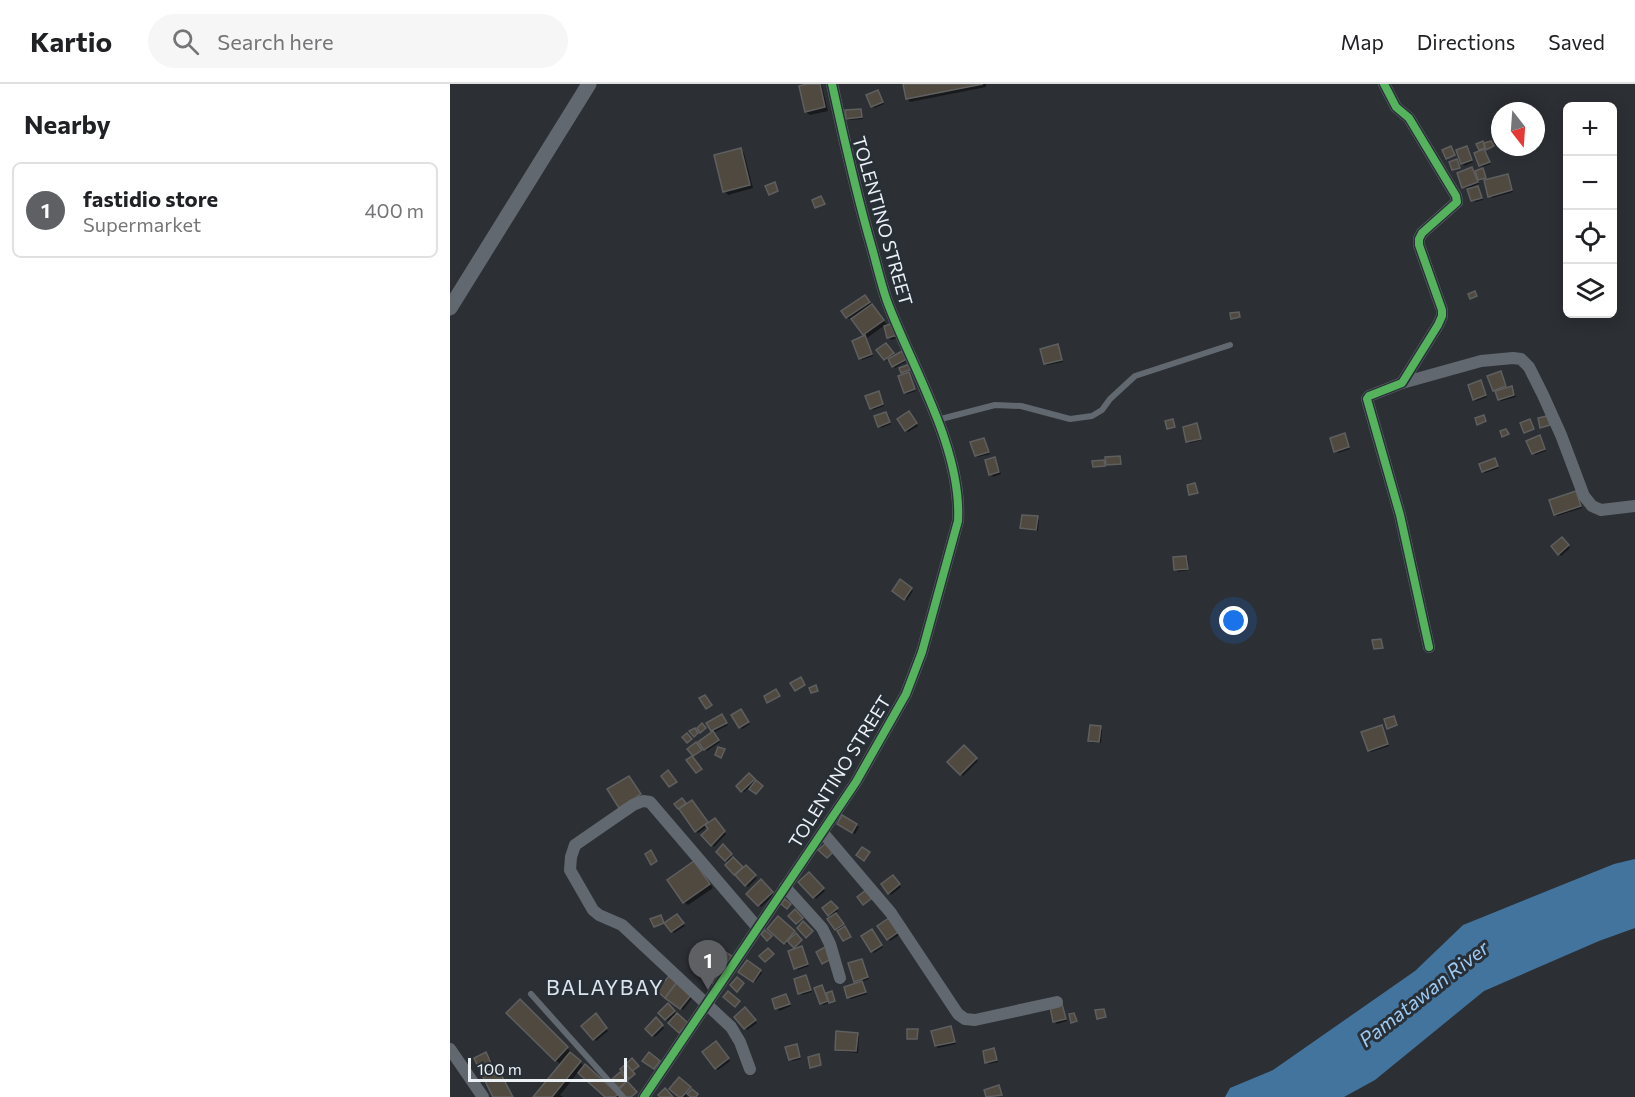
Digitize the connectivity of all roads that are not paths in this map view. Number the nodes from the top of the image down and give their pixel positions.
1 (590, 84) edge
2 (832, 84) edge
3 (1383, 84) edge
4 (450, 308) edge
5 (1230, 345) dead end
6 (1402, 383) junction
7 (937, 420) junction
8 (1635, 506) edge
9 (1429, 647) dead end
10 (823, 833) junction
11 (785, 887) junction
12 (757, 927) junction
13 (840, 978) dead end
14 (531, 994) dead end
15 (1057, 1002) dead end
16 (705, 1005) junction
17 (450, 1049) edge
18 (750, 1069) dead end
19 (483, 1097) edge
20 (623, 1097) edge
21 (644, 1097) edge

1 - 4 street
2 - 7 street, TOLENTINO STREET
3 - 6 street
5 - 7 lane
6 - 8 street
6 - 9 street
7 - 10 street, TOLENTINO STREET
10 - 11 street, TOLENTINO STREET
10 - 15 street
11 - 12 street, TOLENTINO STREET
11 - 13 street
12 - 16 street, TOLENTINO STREET
12 - 16 street
14 - 20 lane
16 - 18 street
16 - 21 street, TOLENTINO STREET
17 - 19 street

